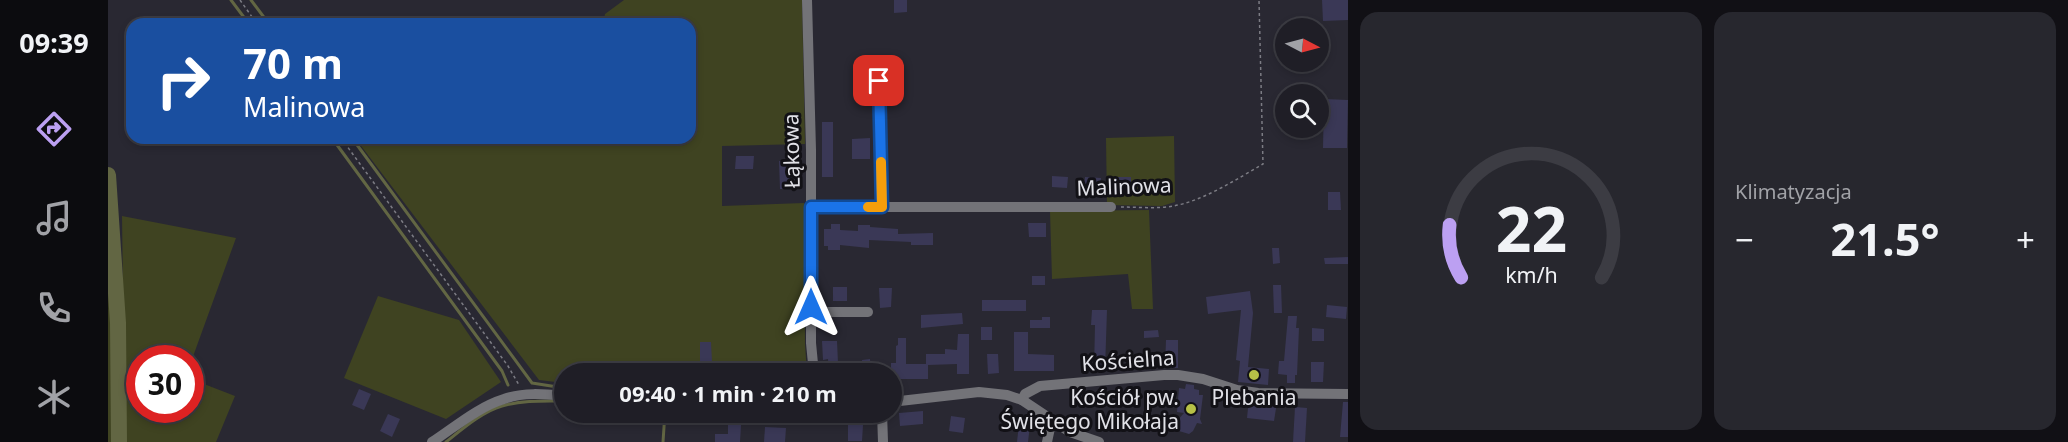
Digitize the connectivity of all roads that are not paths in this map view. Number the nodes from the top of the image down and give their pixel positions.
1 (807, 0) edge
2 (879, 81) dead end
3 (811, 207) junction
4 (882, 207) junction
5 (1112, 207) road end
6 (811, 312) junction
7 (868, 312) dead end
8 (813, 363) edge
9 (1348, 394) edge
10 (554, 396) edge
11 (1022, 400) junction
12 (902, 401) edge
13 (1054, 421) junction
14 (882, 423) edge
15 (432, 442) edge
16 (883, 442) edge
17 (1047, 442) edge
18 (1098, 442) edge

1 - 3 street, Łąkowa
2 - 4 street
3 - 4 street, Malinowa
3 - 6 street, Łąkowa
4 - 5 street, Malinowa
6 - 7 street
6 - 8 street, Łąkowa
9 - 11 street, Kościelna
10 - 15 street
11 - 12 street
11 - 13 street
13 - 17 street
13 - 18 street
14 - 16 street

